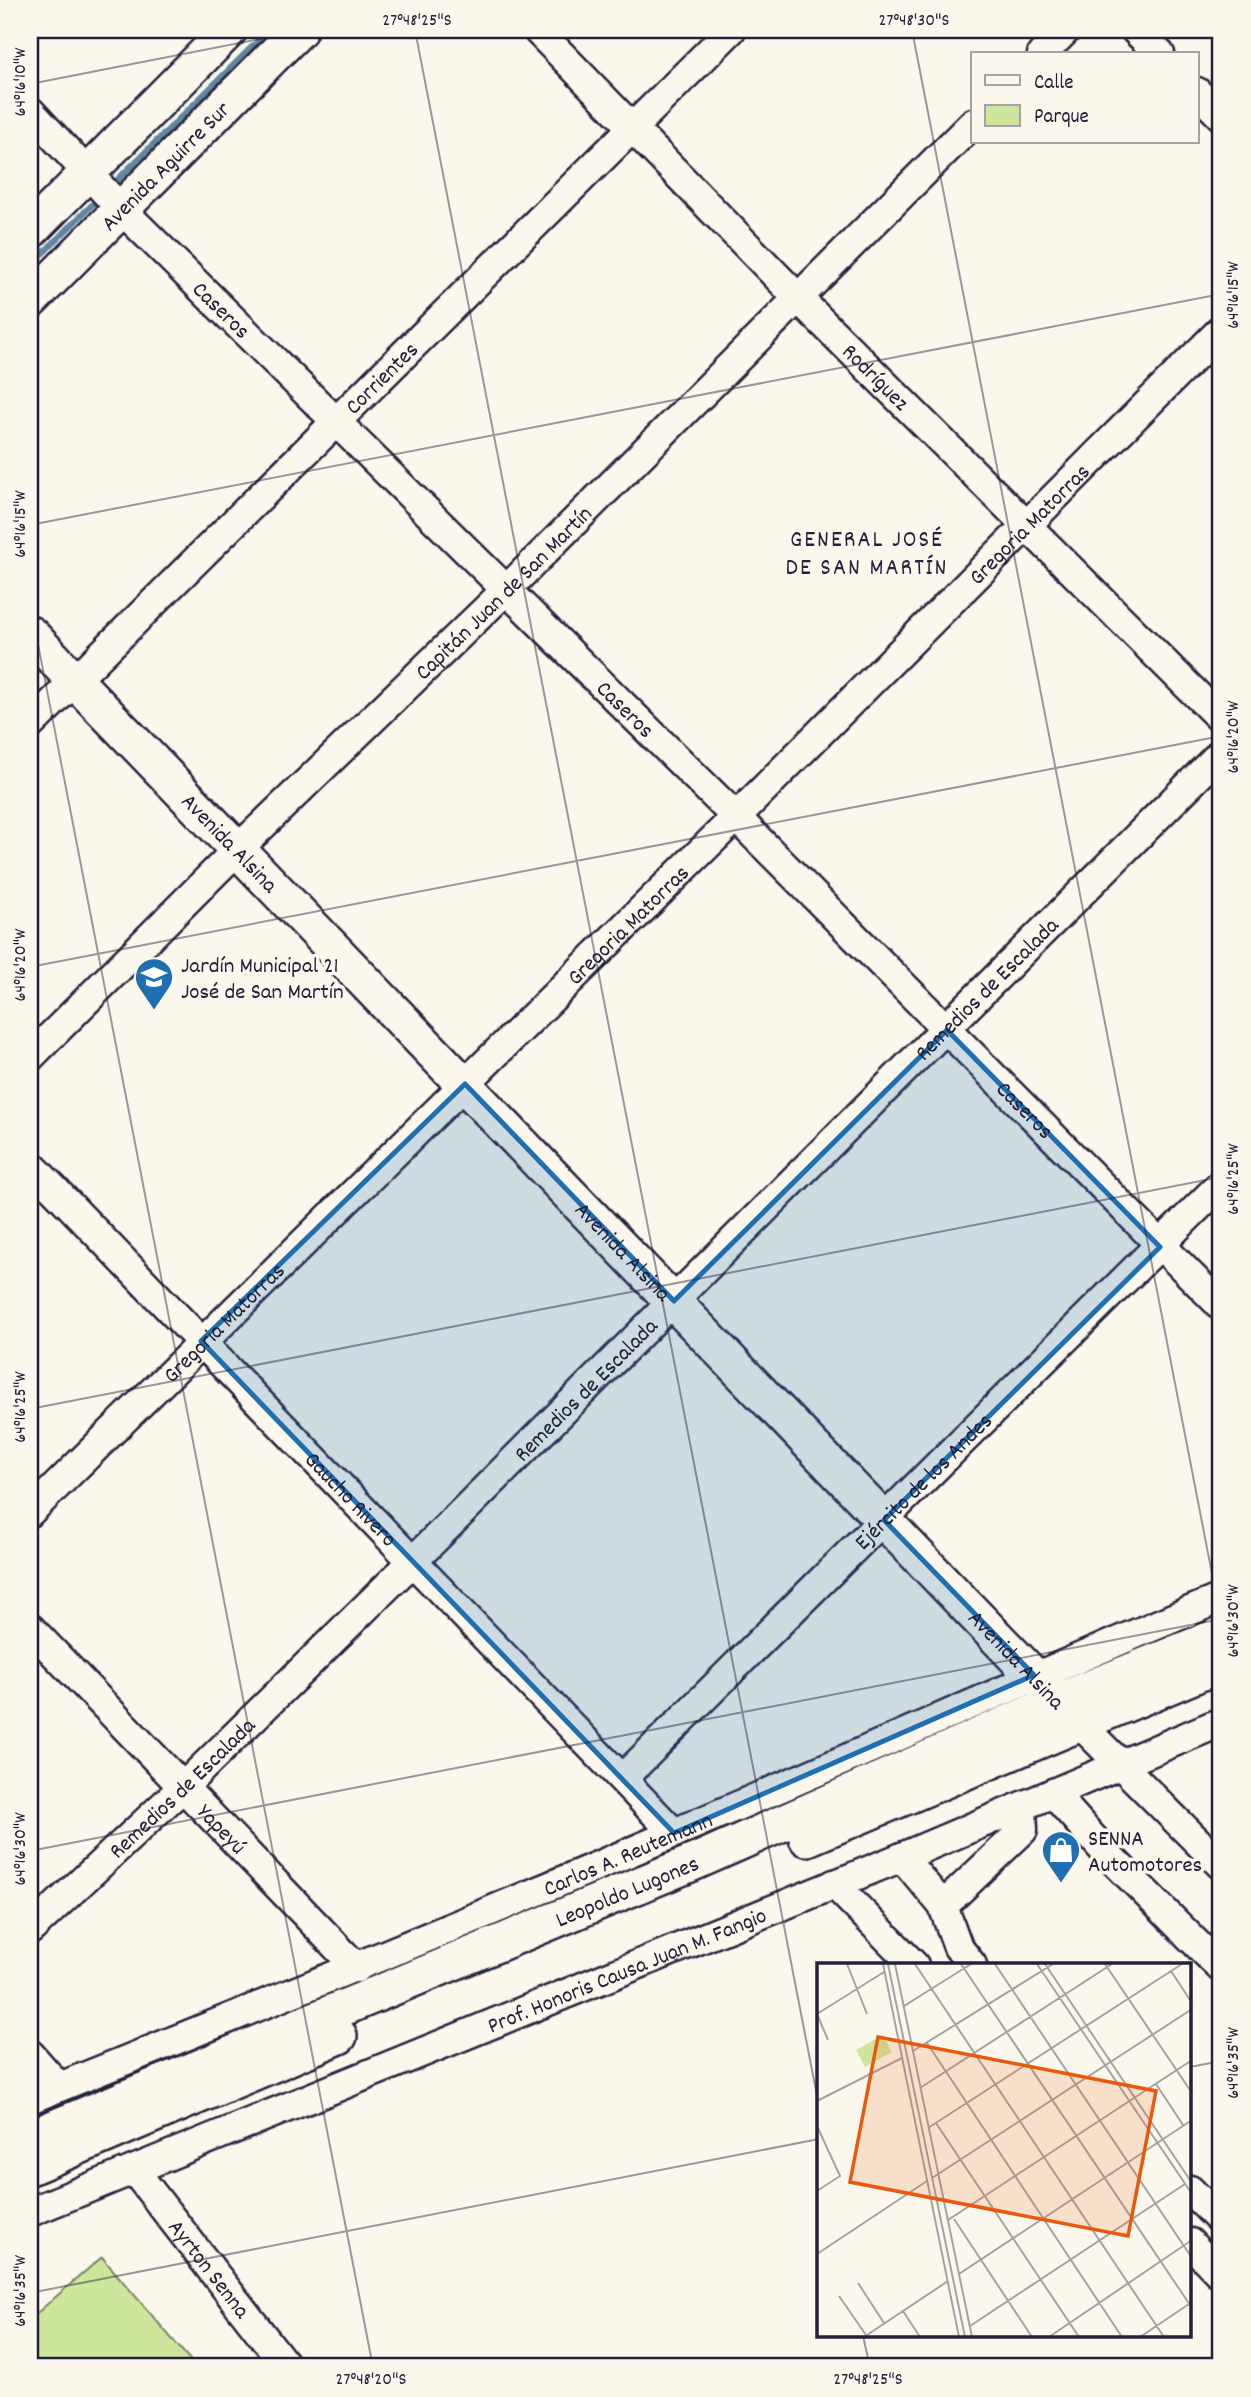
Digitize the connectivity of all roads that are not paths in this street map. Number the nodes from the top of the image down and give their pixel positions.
1 (229, 30) edge
2 (299, 30) edge
3 (537, 30) edge
4 (730, 30) edge
5 (1066, 30) edge
6 (1135, 30) edge
7 (1044, 52) edge
8 (1158, 52) edge
9 (1198, 93) edge
10 (30, 111) edge
11 (1221, 116) edge
12 (971, 124) edge
13 (631, 128) junction
14 (89, 172) junction
15 (121, 209) junction
16 (30, 231) edge
17 (797, 296) junction
18 (30, 302) edge
19 (1221, 330) edge
20 (334, 421) junction
21 (1028, 523) junction
22 (506, 590) junction
23 (30, 634) edge
24 (74, 681) junction
25 (1221, 719) edge
26 (30, 725) edge
27 (1221, 753) edge
28 (736, 817) junction
29 (237, 850) junction
30 (947, 1030) junction
31 (30, 1057) edge
32 (465, 1084) junction
33 (30, 1164) edge
34 (1221, 1184) edge
35 (1160, 1247) junction
36 (674, 1301) junction
37 (1221, 1306) edge
38 (201, 1341) junction
39 (30, 1512) edge
40 (884, 1520) junction
41 (413, 1561) junction
42 (1221, 1598) edge
43 (30, 1628) edge
44 (1221, 1635) edge
45 (1221, 1664) edge
46 (1034, 1675) junction
47 (1069, 1712) junction
48 (1221, 1722) edge
49 (1122, 1765) junction
50 (623, 1778) junction
51 (183, 1787) junction
52 (1053, 1793) junction
53 (1022, 1806) junction
54 (674, 1833) junction
55 (902, 1857) junction
56 (1221, 1865) edge
57 (834, 1884) junction
58 (943, 1906) junction
59 (30, 1930) edge
60 (912, 1963) edge
61 (969, 1963) edge
62 (357, 1968) junction
63 (1221, 1968) edge
64 (30, 2054) edge
65 (59, 2087) junction
66 (30, 2099) edge
67 (30, 2138) edge
68 (30, 2167) edge
69 (134, 2170) junction
70 (1192, 2192) edge
71 (30, 2212) edge
72 (1220, 2218) edge
73 (1192, 2243) edge
74 (1192, 2245) edge
75 (1221, 2274) edge
76 (287, 2367) edge

1 - 14 main road
2 - 15 main road, Avenida Aguirre Sur
3 - 13 street, Rodríguez
4 - 13 street, Corrientes
5 - 7 street
6 - 8 street
9 - 11 street
10 - 14 street, Caseros
12 - 17 street, Capitán Juan de San Martín
13 - 17 street, Rodríguez
13 - 20 street, Corrientes
14 - 15 street, Caseros
14 - 16 main road
15 - 18 main road, Avenida Aguirre Sur
15 - 20 street, Caseros
17 - 21 street, Rodríguez
17 - 22 street, Capitán Juan de San Martín
19 - 21 street, Gregoria Matorras
20 - 22 street, Caseros
20 - 24 street, Corrientes
21 - 25 street, Rodríguez
21 - 28 street, Gregoria Matorras
22 - 28 street, Caseros
22 - 29 street, Capitán Juan de San Martín
23 - 24 main road, Avenida Alsina
24 - 26 street, Corrientes
24 - 29 main road, Avenida Alsina
27 - 30 street, Remedios de Escalada
28 - 30 street, Caseros
28 - 32 street, Gregoria Matorras
29 - 31 street, Capitán Juan de San Martín
29 - 32 main road, Avenida Alsina
30 - 35 street, Caseros
30 - 36 street, Remedios de Escalada
32 - 36 main road, Avenida Alsina
32 - 38 street, Gregoria Matorras
33 - 38 street, Gaucho Rivero
34 - 35 street, Ejército de los Andes
35 - 37 street, Caseros
35 - 40 street, Ejército de los Andes
36 - 40 main road, Avenida Alsina
36 - 41 street, Remedios de Escalada
38 - 39 street, Gregoria Matorras
38 - 41 street, Gaucho Rivero
40 - 46 main road, Avenida Alsina
40 - 50 street, Ejército de los Andes
41 - 50 street, Gaucho Rivero
41 - 51 street, Remedios de Escalada
42 - 46 street, Carlos A. Reutemann
43 - 51 street, Yapeyú
44 - 47 main road, Leopoldo Lugones
45 - 47 main road, Leopoldo Lugones
46 - 47 main road, Avenida Alsina
46 - 54 street, Carlos A. Reutemann
47 - 49 street, Avenida Alsina
47 - 67 main road, Leopoldo Lugones
47 - 68 main road, Leopoldo Lugones
48 - 49 street, Prof. Honoris Causa Juan M. Fangio
49 - 52 street, Prof. Honoris Causa Juan M. Fangio
49 - 56 street, Avenida Alsina
50 - 54 street, Gaucho Rivero
51 - 59 street, Remedios de Escalada
51 - 62 street, Yapeyú
52 - 53 street, Prof. Honoris Causa Juan M. Fangio
52 - 63 street
53 - 55 street, Prof. Honoris Causa Juan M. Fangio
53 - 58 street
54 - 62 street, Carlos A. Reutemann
55 - 57 street, Prof. Honoris Causa Juan M. Fangio
55 - 58 street
57 - 60 street
57 - 69 street, Prof. Honoris Causa Juan M. Fangio
58 - 61 street
62 - 65 street, Carlos A. Reutemann
64 - 65 street
65 - 66 street, Carlos A. Reutemann
69 - 71 street, Prof. Honoris Causa Juan M. Fangio
69 - 76 street, Ayrton Senna
70 - 72 street
72 - 73 street
74 - 75 street

